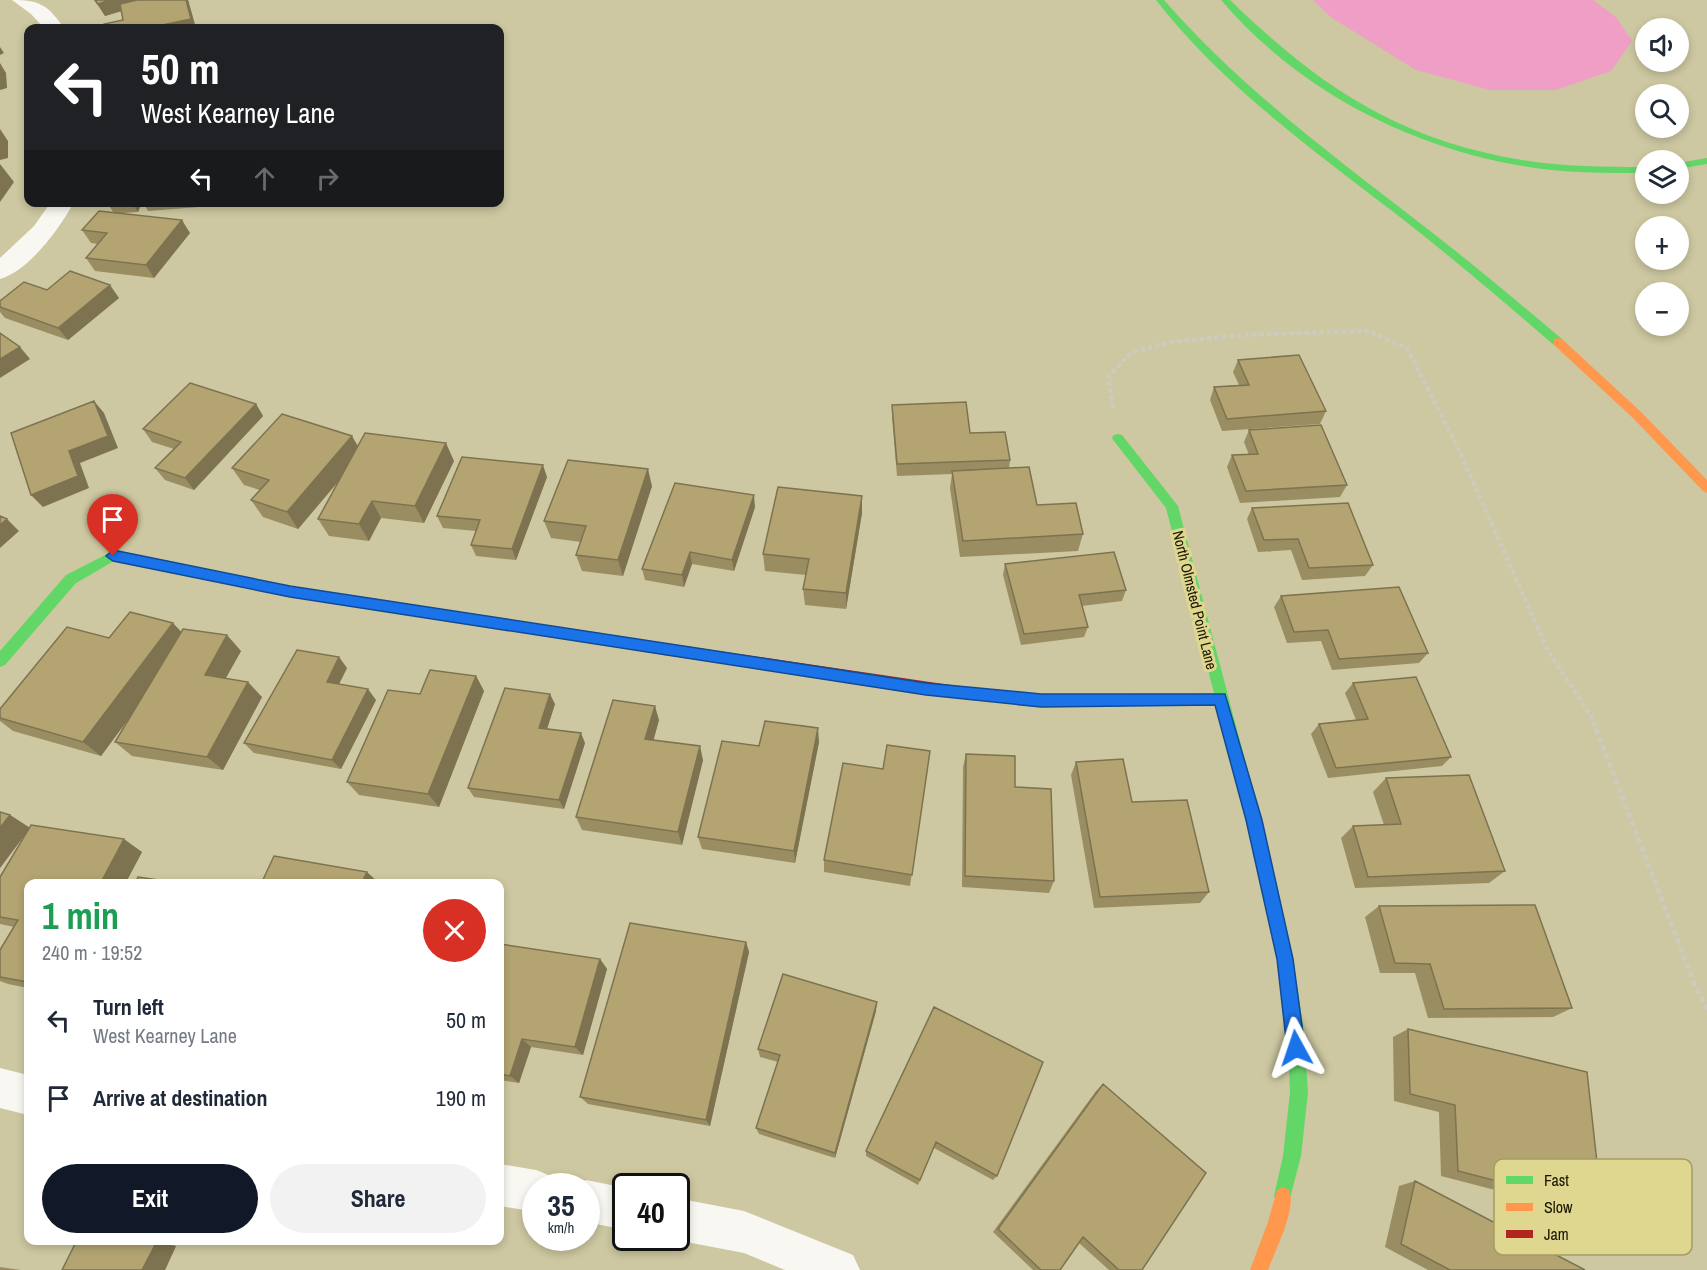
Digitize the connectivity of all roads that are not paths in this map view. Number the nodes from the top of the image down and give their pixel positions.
1 (22, 0) edge
2 (1160, 0) edge
3 (1225, 0) edge
4 (50, 24) edge
5 (1707, 161) edge
6 (1689, 164) edge
7 (1635, 171) edge
8 (60, 207) edge
9 (0, 271) edge
10 (1118, 438) road end
11 (1707, 488) edge
12 (0, 662) edge
13 (1220, 699) junction
14 (0, 1088) edge
15 (24, 1094) edge
16 (504, 1186) edge
17 (522, 1189) edge
18 (690, 1222) edge
19 (838, 1270) edge
20 (1259, 1270) edge

1 - 4 street
2 - 11 main road
3 - 7 main road
5 - 6 main road
8 - 9 street
10 - 13 main road, North Olmsted Point Lane
12 - 13 main road
13 - 20 main road, North Olmsted Point Lane
14 - 15 street
16 - 17 street
18 - 19 street

